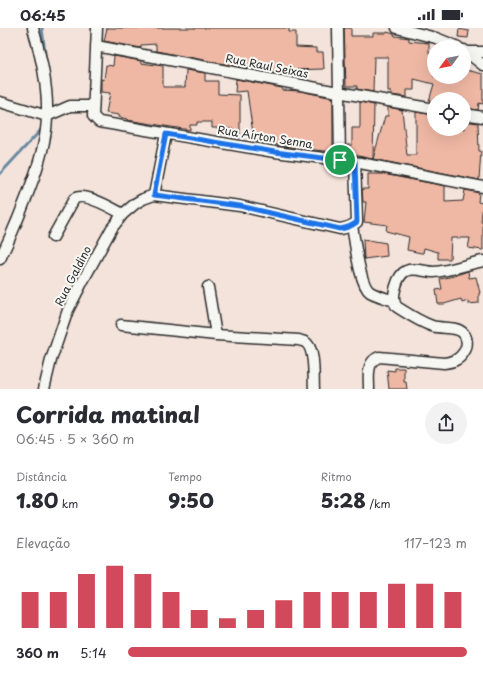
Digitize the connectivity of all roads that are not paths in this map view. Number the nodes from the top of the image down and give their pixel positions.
1 (33, 28) edge
2 (97, 28) edge
3 (338, 28) edge
4 (397, 28) edge
5 (440, 40) edge
6 (96, 46) junction
7 (471, 51) edge
8 (483, 52) edge
9 (471, 56) edge
10 (483, 65) edge
11 (338, 92) junction
12 (0, 102) edge
13 (427, 108) edge
14 (93, 111) junction
15 (471, 115) edge
16 (47, 116) junction
17 (483, 117) edge
18 (166, 134) junction
19 (340, 160) junction
20 (355, 162) junction
21 (483, 187) edge
22 (154, 195) junction
23 (123, 214) junction
24 (354, 224) junction
25 (53, 237) dead end
26 (0, 259) edge
27 (483, 261) edge
28 (208, 287) dead end
29 (394, 301) junction
30 (121, 325) dead end
31 (216, 335) junction
32 (369, 388) edge
33 (44, 389) edge
34 (314, 389) edge

1 - 16 street
2 - 6 street
3 - 11 street
4 - 5 street
6 - 11 street, Rua Raul Seixas
6 - 14 street
7 - 8 street
9 - 10 street
11 - 13 street, Rua Raul Seixas
11 - 19 street
12 - 16 street
14 - 16 street
14 - 18 street, Rua Aírton Senna
15 - 17 street
16 - 26 street
18 - 19 street, Rua Aírton Senna
18 - 22 street
19 - 20 street, Rua Aírton Senna
20 - 21 street, Rua Aírton Senna
20 - 24 street
22 - 23 street, Rua Galdino
22 - 24 street
23 - 25 street
23 - 33 street, Rua Galdino
24 - 29 street
27 - 29 street
28 - 31 street
29 - 32 street
30 - 31 street
31 - 34 street

